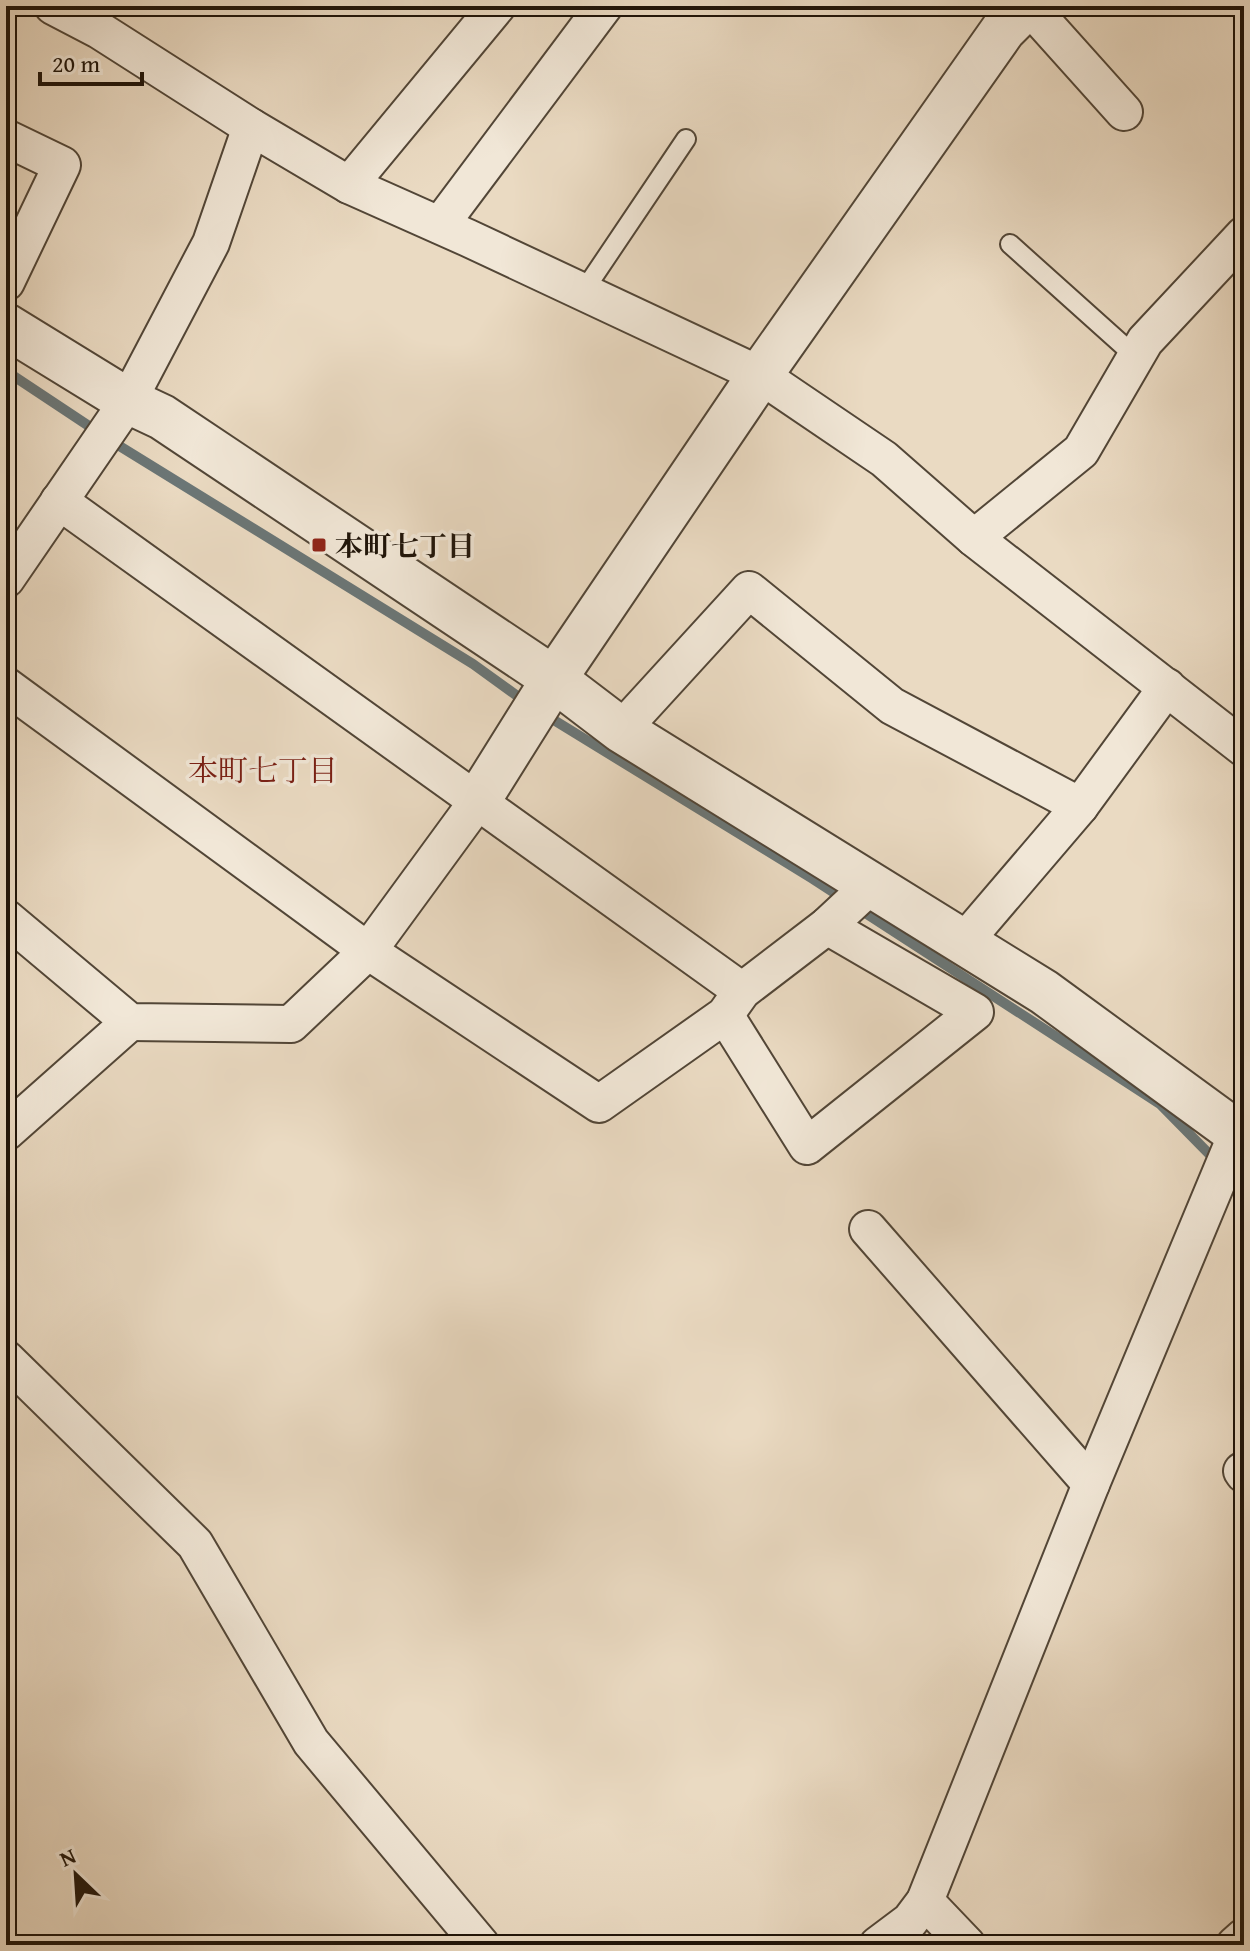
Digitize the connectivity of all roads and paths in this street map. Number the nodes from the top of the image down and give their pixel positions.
1 (53, 6) edge
2 (497, 6) edge
3 (604, 6) edge
4 (1028, 6) edge
5 (109, 18) edge
6 (1124, 112) dead end
7 (251, 127) junction
8 (6, 138) edge
9 (686, 139) dead end
10 (349, 185) junction
11 (440, 225) junction
12 (1244, 235) edge
13 (1010, 244) dead end
14 (6, 282) edge
15 (583, 292) junction
16 (6, 326) edge
17 (1136, 357) junction
18 (760, 375) junction
19 (128, 401) junction
20 (59, 501) junction
21 (974, 538) junction
22 (6, 579) edge
23 (554, 679) junction
24 (6, 686) edge
25 (1167, 687) junction
26 (621, 730) junction
27 (1244, 748) edge
28 (477, 802) junction
29 (1080, 806) junction
30 (871, 885) junction
31 (6, 918) edge
32 (827, 926) junction
33 (963, 943) junction
34 (368, 951) junction
35 (734, 1003) junction
36 (130, 1022) junction
37 (1242, 1129) edge
38 (6, 1132) edge
39 (868, 1229) dead end
40 (6, 1359) edge
41 (1091, 1484) junction
42 (925, 1901) junction
43 (1244, 1937) edge
44 (481, 1945) edge
45 (878, 1945) edge
46 (967, 1945) edge
47 (1235, 1945) edge

1 - 5 street
2 - 10 street
3 - 11 street
4 - 6 street
4 - 18 street
5 - 7 street
7 - 10 street
7 - 19 street
8 - 14 street
9 - 15 lane
10 - 11 street
11 - 15 street
12 - 17 street
13 - 17 lane
15 - 18 street
16 - 19 street
17 - 21 street
18 - 21 street
18 - 23 street
19 - 20 street
19 - 23 street
20 - 22 street
20 - 28 street
21 - 25 street
23 - 26 street
23 - 28 street
24 - 34 street
25 - 27 street
25 - 29 street
26 - 29 street
26 - 30 street
28 - 34 street
28 - 35 street
29 - 33 street
30 - 32 street
30 - 33 street
31 - 36 street
32 - 35 street
32 - 35 street
33 - 37 street
34 - 35 street
34 - 36 street
36 - 38 street
37 - 41 street
39 - 41 street
40 - 44 street
41 - 42 street
42 - 45 street
42 - 46 street
43 - 47 street

